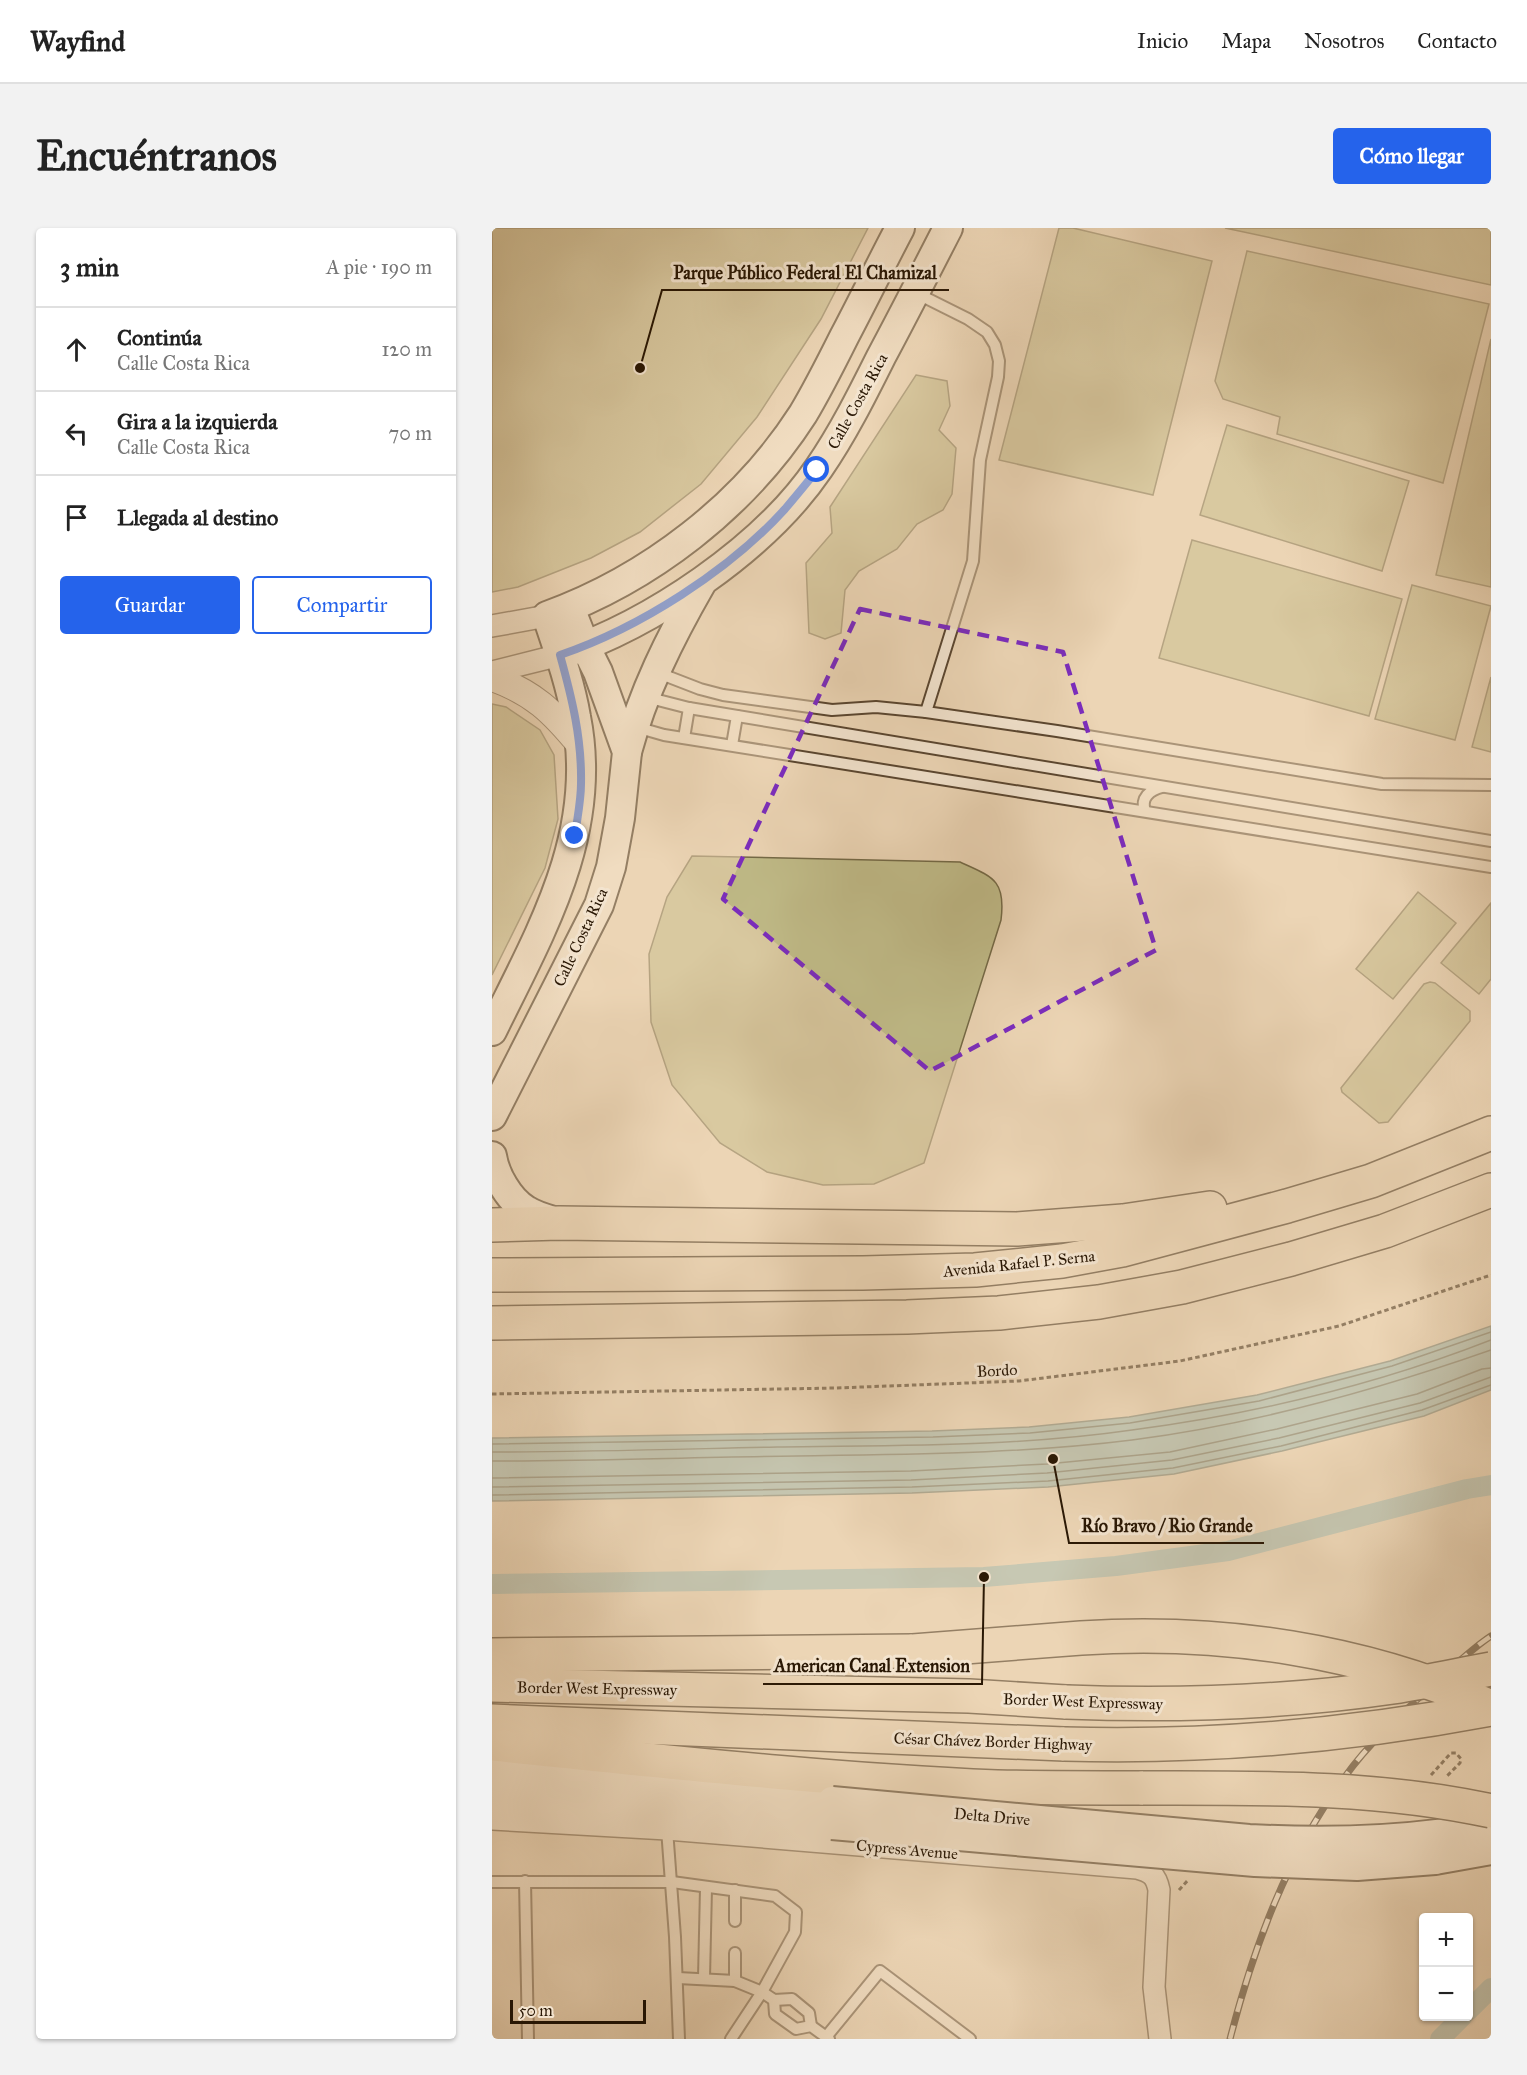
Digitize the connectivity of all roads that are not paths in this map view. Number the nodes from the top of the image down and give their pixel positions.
1 (900, 228) edge
2 (948, 228) edge
3 (915, 293) junction
4 (701, 583) junction
5 (558, 612) junction
6 (492, 626) edge
7 (573, 651) junction
8 (492, 672) edge
9 (492, 678) edge
10 (650, 685) junction
11 (689, 708) junction
12 (926, 712) junction
13 (737, 716) junction
14 (684, 738) junction
15 (631, 739) junction
16 (580, 745) junction
17 (732, 746) junction
18 (1490, 784) edge
19 (1162, 787) junction
20 (1145, 811) junction
21 (1491, 841) edge
22 (1491, 867) edge
23 (492, 1031) edge
24 (492, 1116) edge
25 (1491, 1133) edge
26 (492, 1156) edge
27 (1491, 1190) edge
28 (1287, 1206) junction
29 (559, 1223) junction
30 (492, 1226) edge
31 (492, 1275) edge
32 (492, 1323) edge
33 (492, 1655) edge
34 (1491, 1668) edge
35 (492, 1685) edge
36 (1491, 1708) edge
37 (492, 1721) edge
38 (492, 1744) edge
39 (492, 1771) edge
40 (492, 1796) edge
41 (1491, 1811) edge
42 (832, 1813) junction
43 (492, 1820) edge
44 (1491, 1824) edge
45 (667, 1829) junction
46 (1436, 1847) junction
47 (1491, 1850) edge
48 (525, 1881) junction
49 (492, 1882) edge
50 (672, 1882) junction
51 (706, 1888) junction
52 (735, 1890) junction
53 (735, 1921) dead end
54 (735, 1953) dead end
55 (678, 1978) junction
56 (704, 1978) junction
57 (735, 1981) junction
58 (762, 1992) junction
59 (774, 2000) junction
60 (811, 2026) junction
61 (828, 2038) edge
62 (528, 2039) edge
63 (679, 2039) edge
64 (731, 2039) edge
65 (970, 2039) edge
66 (1160, 2039) edge

1 - 5 main road
2 - 3 main road, Calle Costa Rica
3 - 4 main road, Calle Costa Rica
3 - 12 lane
4 - 7 main road, Calle Costa Rica
4 - 10 main road
5 - 6 street
5 - 7 main road, Calle Costa Rica
7 - 8 street
7 - 15 main road, Calle Costa Rica
7 - 16 main road, Calle Costa Rica
9 - 16 street
10 - 11 lane
10 - 12 lane
10 - 15 main road
11 - 13 lane
11 - 14 lane
12 - 18 lane
13 - 17 lane
13 - 19 lane
14 - 15 lane
14 - 17 lane
15 - 24 main road, Calle Costa Rica
16 - 23 main road, Calle Costa Rica
17 - 20 lane
19 - 20 lane
19 - 21 lane
20 - 22 lane
25 - 28 highway, Avenida Rafael P. Serna
26 - 29 main road
27 - 32 highway
28 - 29 highway
28 - 31 highway, Avenida Rafael P. Serna
29 - 30 highway
33 - 36 highway, bridge
34 - 35 highway, Border West Expressway, bridge
36 - 37 highway, César Chávez Border Highway, bridge
38 - 41 highway, bridge
39 - 42 main road, Delta Drive
40 - 42 main road, Delta Drive
42 - 46 main road, Delta Drive, bridge
43 - 45 street, Cypress Avenue
44 - 46 main road, Delta Drive
45 - 50 lane
45 - 66 street, Cypress Avenue
46 - 47 main road, Delta Drive
48 - 49 lane
48 - 50 lane
48 - 62 lane
50 - 51 lane
50 - 55 lane
51 - 52 lane
51 - 56 lane
52 - 53 lane
52 - 58 lane
54 - 57 lane
55 - 56 lane
55 - 63 lane
56 - 57 lane
57 - 58 lane
58 - 59 lane
58 - 64 lane
59 - 60 lane
59 - 60 lane
60 - 61 lane
61 - 65 lane

